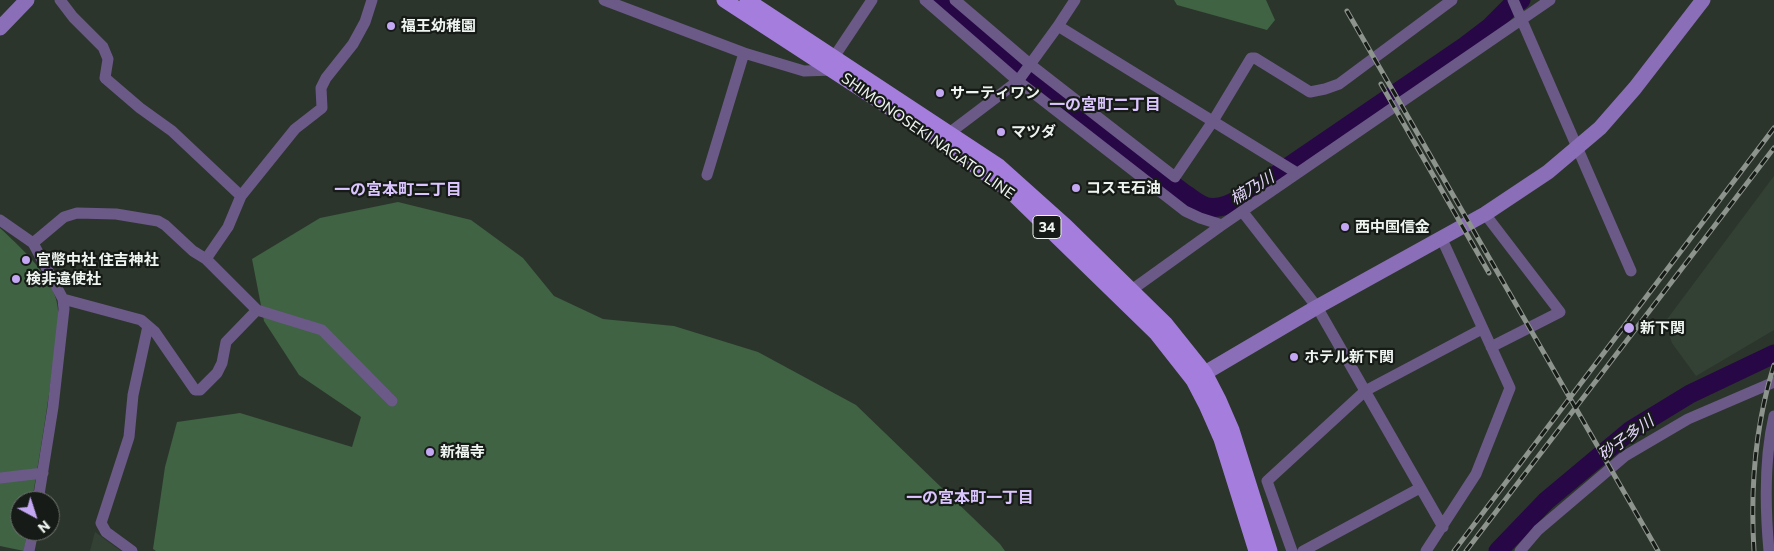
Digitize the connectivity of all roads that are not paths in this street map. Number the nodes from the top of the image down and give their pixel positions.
1 (27, 0) edge
2 (60, 0) edge
3 (372, 0) edge
4 (604, 0) edge
5 (724, 0) edge
6 (747, 0) edge
7 (872, 0) edge
8 (925, 0) edge
9 (955, 0) edge
10 (1075, 0) edge
11 (1452, 0) edge
12 (1513, 0) edge
13 (1550, 0) edge
14 (1703, 0) edge
15 (1521, 20) junction
16 (1058, 26) junction
17 (0, 28) edge
18 (744, 53) junction
19 (832, 65) junction
20 (1032, 65) junction
21 (1018, 81) junction
22 (1213, 120) junction
23 (945, 136) junction
24 (1578, 147) junction
25 (1297, 173) junction
26 (707, 175) dead end
27 (241, 196) junction
28 (1242, 211) junction
29 (1485, 214) junction
30 (0, 220) edge
31 (1222, 225) junction
32 (1441, 237) junction
33 (33, 244) junction
34 (206, 259) junction
35 (1631, 271) dead end
36 (1126, 295) junction
37 (63, 299) junction
38 (1317, 308) junction
39 (257, 310) junction
40 (148, 326) junction
41 (1482, 329) junction
42 (1491, 347) junction
43 (1199, 377) junction
44 (1774, 382) edge
45 (1365, 391) junction
46 (392, 401) dead end
47 (1774, 416) edge
48 (43, 473) junction
49 (0, 478) edge
50 (1420, 488) junction
51 (40, 491) edge
52 (1443, 527) junction
53 (132, 551) edge
54 (1256, 551) edge
55 (1270, 551) edge
56 (1292, 551) edge
57 (1302, 551) edge
58 (1426, 551) edge
59 (1520, 551) edge
60 (1769, 551) edge

1 - 17 street
2 - 27 street
3 - 27 street
4 - 18 street
5 - 19 main road, SHIMONOSEKI NAGATO LINE / 34
6 - 19 main road, SHIMONOSEKI NAGATO LINE / 34
7 - 19 street
8 - 21 street
9 - 20 street
10 - 16 street
11 - 22 street
12 - 15 street
13 - 15 street
14 - 24 street
15 - 24 street
15 - 25 street
16 - 20 street
16 - 22 street
18 - 19 street
18 - 26 street
19 - 23 main road, SHIMONOSEKI NAGATO LINE / 34
20 - 21 street
20 - 22 street
21 - 23 street
21 - 31 street
22 - 25 street
23 - 36 main road, SHIMONOSEKI NAGATO LINE / 34
24 - 29 street
24 - 35 street
25 - 28 street
27 - 34 street
28 - 31 street
28 - 38 street
29 - 32 street
29 - 42 street
30 - 33 street
31 - 36 street
32 - 38 street
32 - 41 street
33 - 34 street
33 - 37 street
34 - 39 street
36 - 43 main road, SHIMONOSEKI NAGATO LINE / 34
37 - 40 street
37 - 48 street
38 - 43 street
38 - 45 street
39 - 40 street
39 - 46 street
40 - 53 street
41 - 42 street
41 - 45 street
42 - 52 street
43 - 54 main road, SHIMONOSEKI NAGATO LINE / 34
43 - 55 main road, SHIMONOSEKI NAGATO LINE / 34
44 - 59 street
45 - 50 street
45 - 56 street
47 - 60 street
48 - 49 street
48 - 51 street
50 - 52 street
50 - 57 street
52 - 58 street

